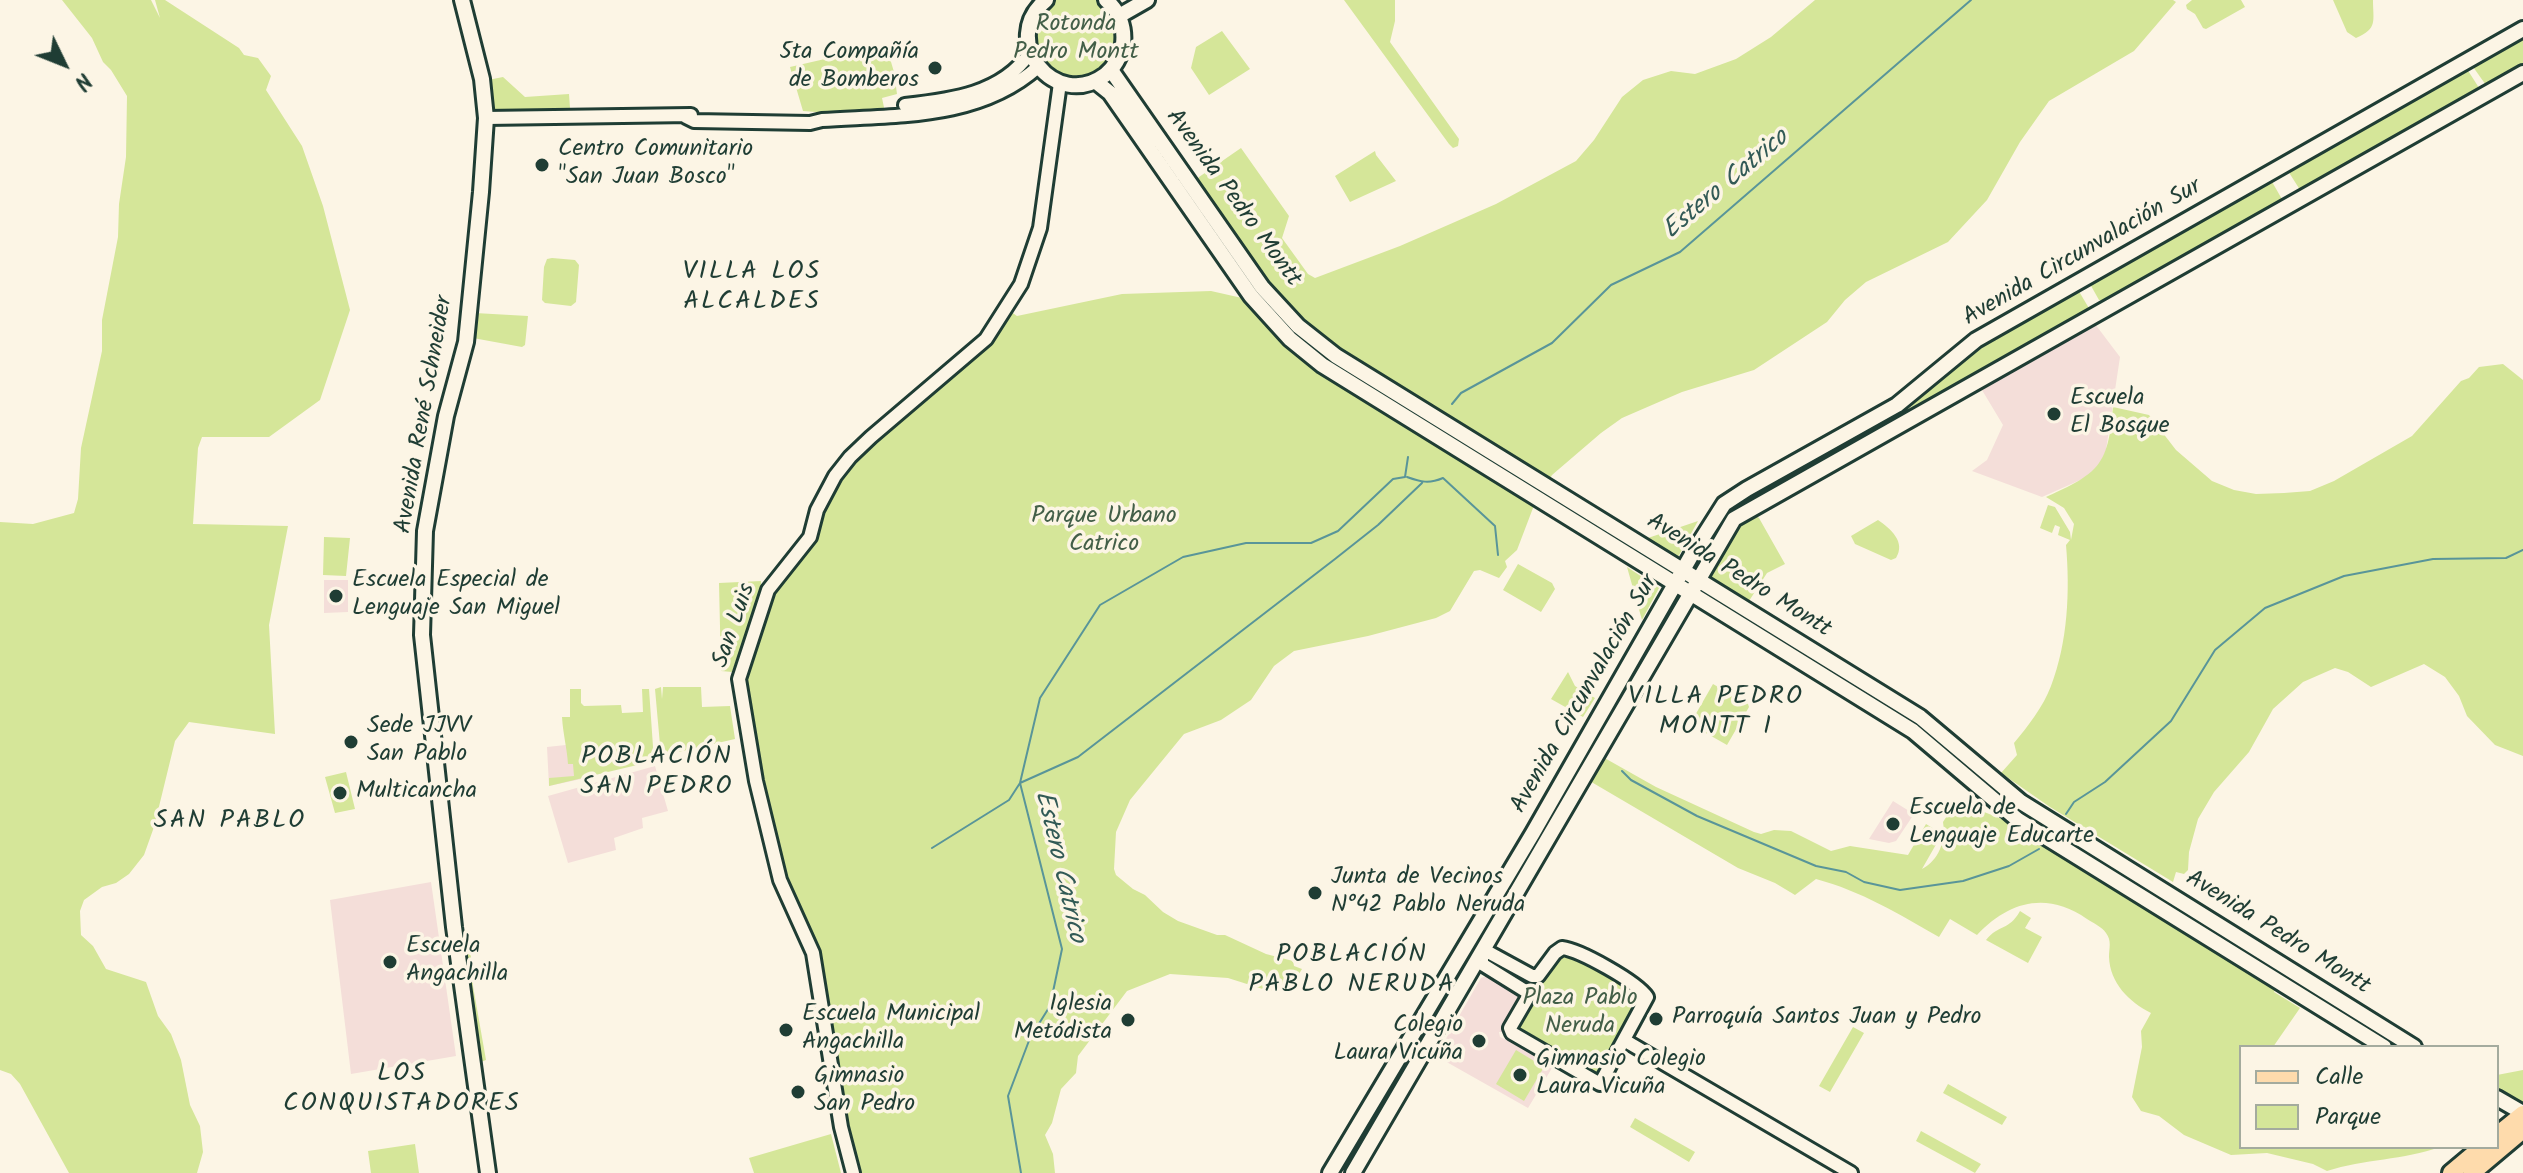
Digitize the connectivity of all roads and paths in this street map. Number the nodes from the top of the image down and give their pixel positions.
1 (462, 0) edge
2 (1147, 0) edge
3 (1043, 1) edge
4 (1111, 1) edge
5 (1119, 16) junction
6 (2523, 29) edge
7 (1030, 53) junction
8 (1038, 67) junction
9 (1111, 70) junction
10 (2523, 73) edge
11 (1095, 81) junction
12 (1060, 83) junction
13 (906, 110) junction
14 (486, 118) junction
15 (1678, 578) junction
16 (1694, 588) junction
17 (1624, 1040) junction
18 (2381, 1045) edge
19 (2411, 1045) edge
20 (2499, 1101) edge
21 (2516, 1123) edge
22 (2499, 1142) edge
23 (2480, 1149) edge
24 (2493, 1149) edge
25 (488, 1173) edge
26 (853, 1173) edge
27 (1330, 1173) edge
28 (1353, 1173) edge
29 (1851, 1173) edge
30 (2451, 1173) edge
31 (2472, 1173) edge

1 - 14 main road, Avenida René Schneider
2 - 5 main road
3 - 7 main road
4 - 5 main road
5 - 9 main road
6 - 15 main road, Avenida Circunvalación Sur
7 - 8 main road
7 - 13 street
8 - 12 main road
8 - 13 street
9 - 11 main road
9 - 15 main road, Avenida Pedro Montt
10 - 16 main road, Avenida Circunvalación Sur
11 - 12 main road
11 - 15 main road, Avenida Pedro Montt
12 - 26 street, San Luis
13 - 14 street
14 - 25 main road, Avenida René Schneider
15 - 16 main road, Avenida Pedro Montt
15 - 27 main road, Avenida Circunvalación Sur
16 - 18 main road, Avenida Pedro Montt
16 - 19 main road, Avenida Pedro Montt
16 - 28 main road, Avenida Circunvalación Sur
17 - 17 street
17 - 29 street
20 - 21 main road
21 - 22 main road
23 - 30 main road
24 - 31 main road

